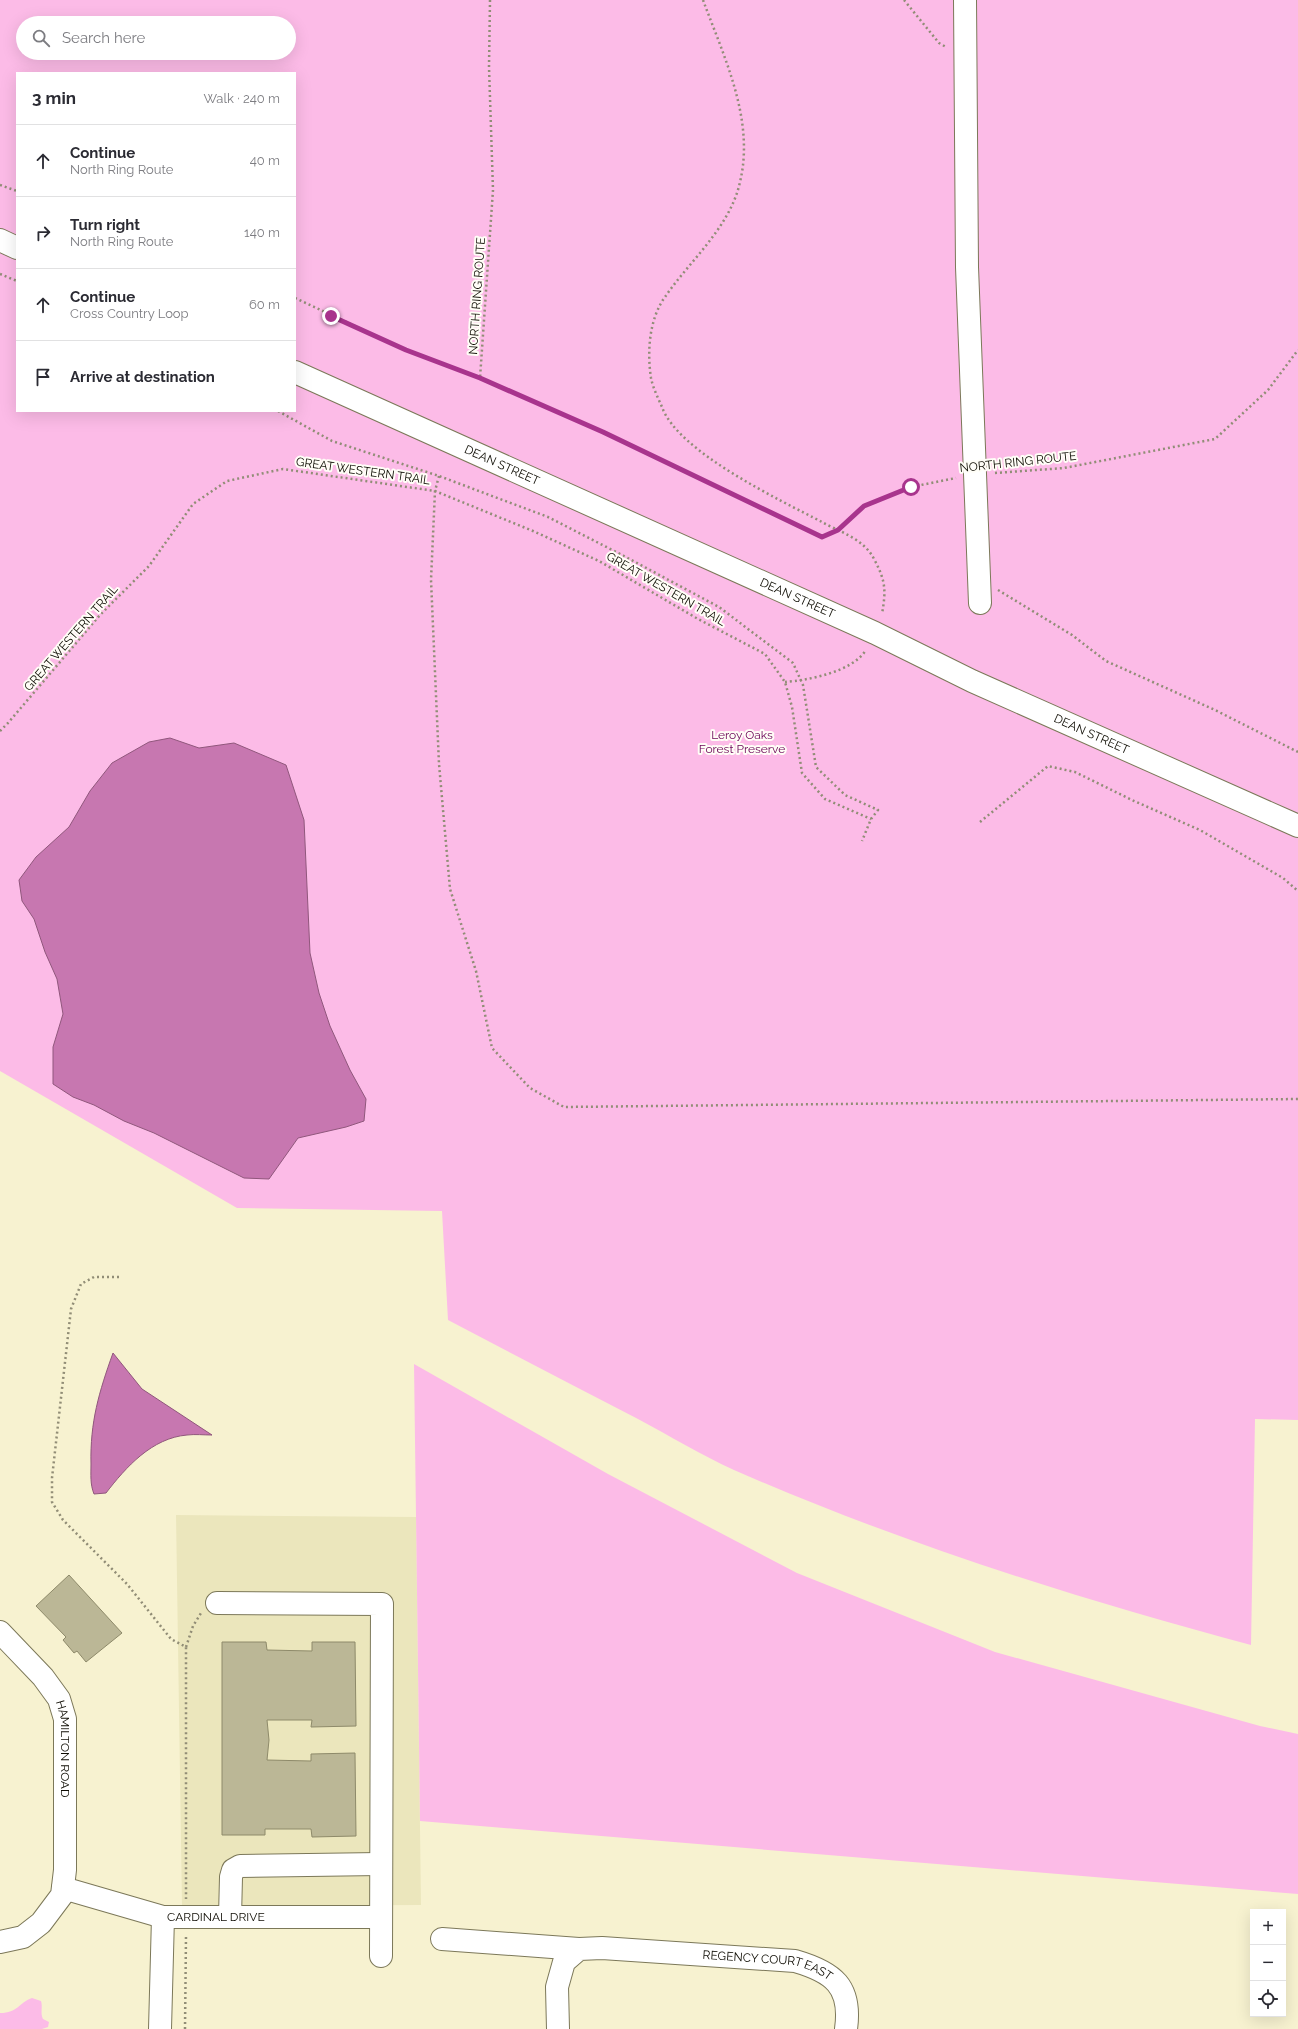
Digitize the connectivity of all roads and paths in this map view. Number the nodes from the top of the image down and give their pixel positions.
1 (490, 0) edge
2 (703, 0) edge
3 (904, 0) edge
4 (965, 0) edge
5 (964, 58) junction
6 (0, 186) edge
7 (16, 192) edge
8 (0, 240) edge
9 (16, 248) edge
10 (0, 274) edge
11 (16, 281) edge
12 (296, 298) edge
13 (1298, 350) edge
14 (296, 372) edge
15 (480, 378) junction
16 (280, 412) edge
17 (976, 474) junction
18 (438, 476) junction
19 (435, 491) junction
20 (838, 530) junction
21 (979, 579) junction
22 (980, 603) dead end
23 (881, 621) dead end
24 (867, 648) dead end
25 (801, 681) junction
26 (785, 682) junction
27 (0, 731) edge
28 (1298, 752) edge
29 (871, 819) junction
30 (980, 822) dead end
31 (1298, 826) edge
32 (862, 841) dead end
33 (1298, 891) edge
34 (1298, 1099) edge
35 (119, 1278) dead end
36 (217, 1603) joint
37 (0, 1632) edge
38 (186, 1647) junction
39 (380, 1864) junction
40 (63, 1888) junction
41 (186, 1900) dead end
42 (163, 1917) junction
43 (230, 1917) junction
44 (380, 1917) junction
45 (186, 1933) dead end
46 (442, 1939) dead end
47 (0, 1942) edge
48 (579, 1949) junction
49 (381, 1956) dead end
50 (160, 2029) edge
51 (185, 2029) edge
52 (558, 2029) edge
53 (846, 2029) edge

1 - 15 path, NORTH RING ROUTE
2 - 20 path
3 - 5 path
4 - 5 street
5 - 17 street
6 - 7 path
8 - 9 street
10 - 11 path
12 - 15 path
13 - 17 path, NORTH RING ROUTE
14 - 31 street, DEAN STREET
15 - 20 path, NORTH RING ROUTE
16 - 18 path
17 - 20 path, NORTH RING ROUTE
17 - 21 street
18 - 19 path
18 - 25 path
19 - 26 path, GREAT WESTERN TRAIL
19 - 27 path, GREAT WESTERN TRAIL
19 - 34 path
20 - 23 path
21 - 22 street
21 - 28 path
24 - 25 path
25 - 26 path
25 - 29 path
26 - 29 path, GREAT WESTERN TRAIL
29 - 32 path
30 - 33 path
35 - 38 path
36 - 38 path
36 - 39 street
37 - 40 street, HAMILTON ROAD
38 - 41 path
39 - 43 street
39 - 44 street
40 - 42 street
40 - 47 street, HAMILTON ROAD
42 - 43 street, CARDINAL DRIVE
42 - 50 street, CARDINAL DRIVE
43 - 44 street, CARDINAL DRIVE
44 - 49 street
45 - 51 path
46 - 48 street, REGENCY COURT EAST
48 - 52 street
48 - 53 street, REGENCY COURT EAST

